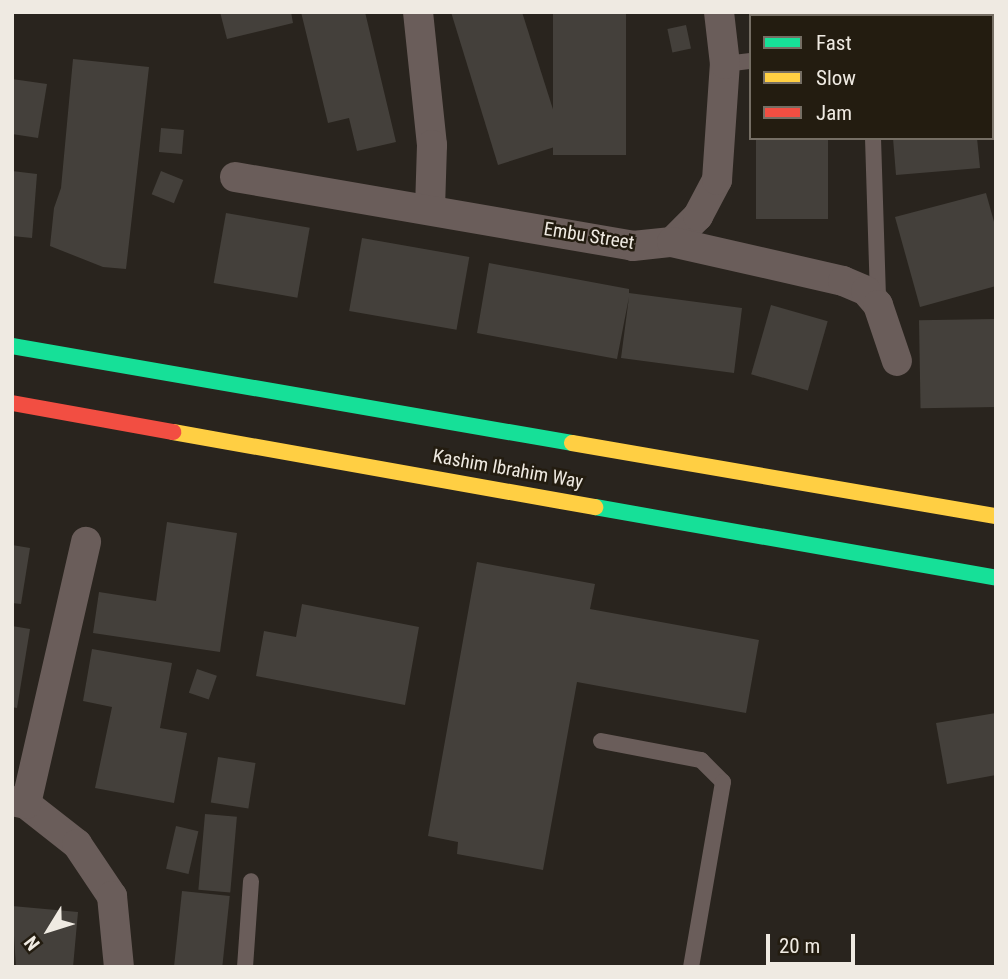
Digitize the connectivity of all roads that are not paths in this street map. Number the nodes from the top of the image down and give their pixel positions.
1 (418, 12) edge
2 (719, 12) edge
3 (738, 63) edge
4 (873, 140) edge
5 (235, 177) dead end
6 (430, 207) junction
7 (673, 242) junction
8 (878, 305) junction
9 (12, 346) edge
10 (897, 360) dead end
11 (12, 403) edge
12 (996, 516) edge
13 (86, 542) dead end
14 (996, 578) edge
15 (601, 741) dead end
16 (19, 803) edge
17 (251, 881) dead end
18 (119, 967) edge
19 (244, 967) edge
20 (691, 967) edge

1 - 6 street
2 - 3 street
3 - 7 street
4 - 8 lane
5 - 6 street, Embu Street
6 - 7 street, Embu Street
7 - 8 street, Embu Street
8 - 10 street
9 - 12 main road, Kashim Ibrahim Way
11 - 14 main road, Kashim Ibrahim Way
13 - 16 street
15 - 20 lane
16 - 18 street
17 - 19 lane

